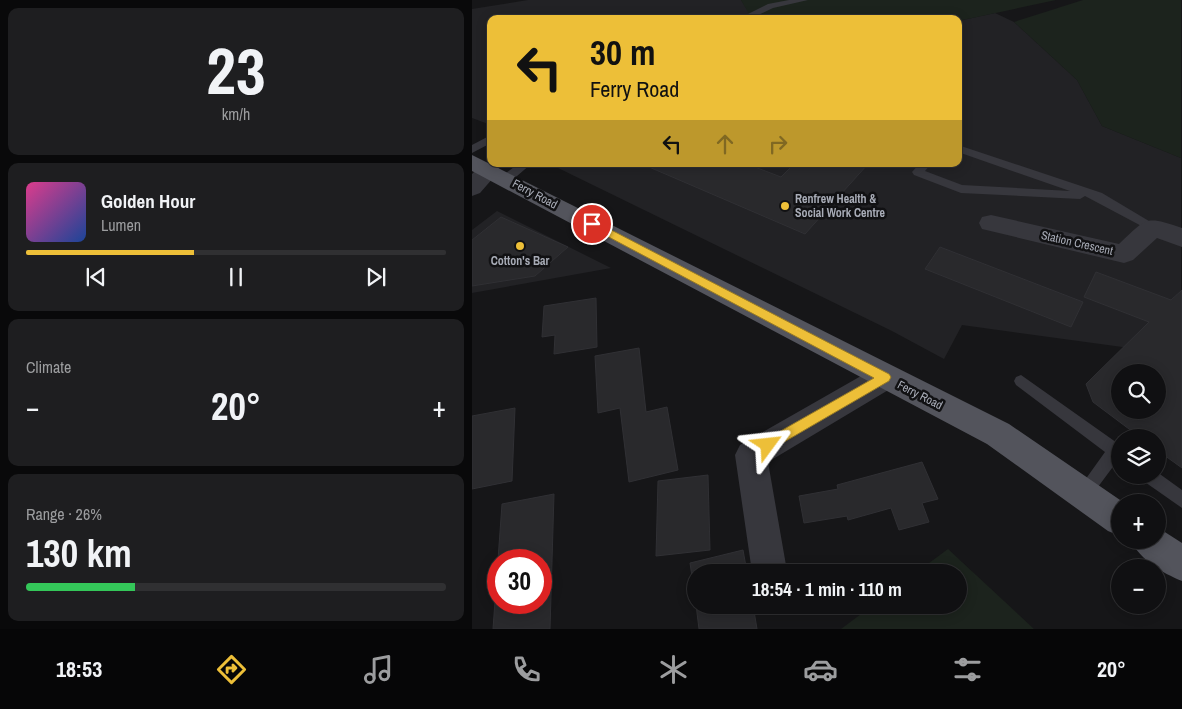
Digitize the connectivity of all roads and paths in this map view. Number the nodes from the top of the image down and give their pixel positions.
1 (804, 0) edge
2 (751, 15) edge
3 (962, 149) edge
4 (922, 167) edge
5 (489, 169) edge
6 (1098, 196) junction
7 (991, 222) dead end
8 (1154, 227) junction
9 (1182, 238) edge
10 (885, 377) junction
11 (1021, 381) dead end
12 (1111, 448) edge
13 (1111, 459) edge
14 (1160, 484) edge
15 (1083, 494) junction
16 (1182, 500) edge
17 (1111, 514) edge
18 (1161, 549) edge
19 (768, 564) edge
20 (1182, 564) edge

1 - 2 lane
3 - 6 lane
4 - 6 lane
5 - 10 main road, Ferry Road
6 - 8 lane
7 - 8 street, Station Crescent
8 - 9 street
10 - 15 main road, Ferry Road
10 - 19 street
11 - 12 lane
13 - 15 lane
14 - 16 lane
15 - 17 main road, Ferry Road
18 - 20 main road

